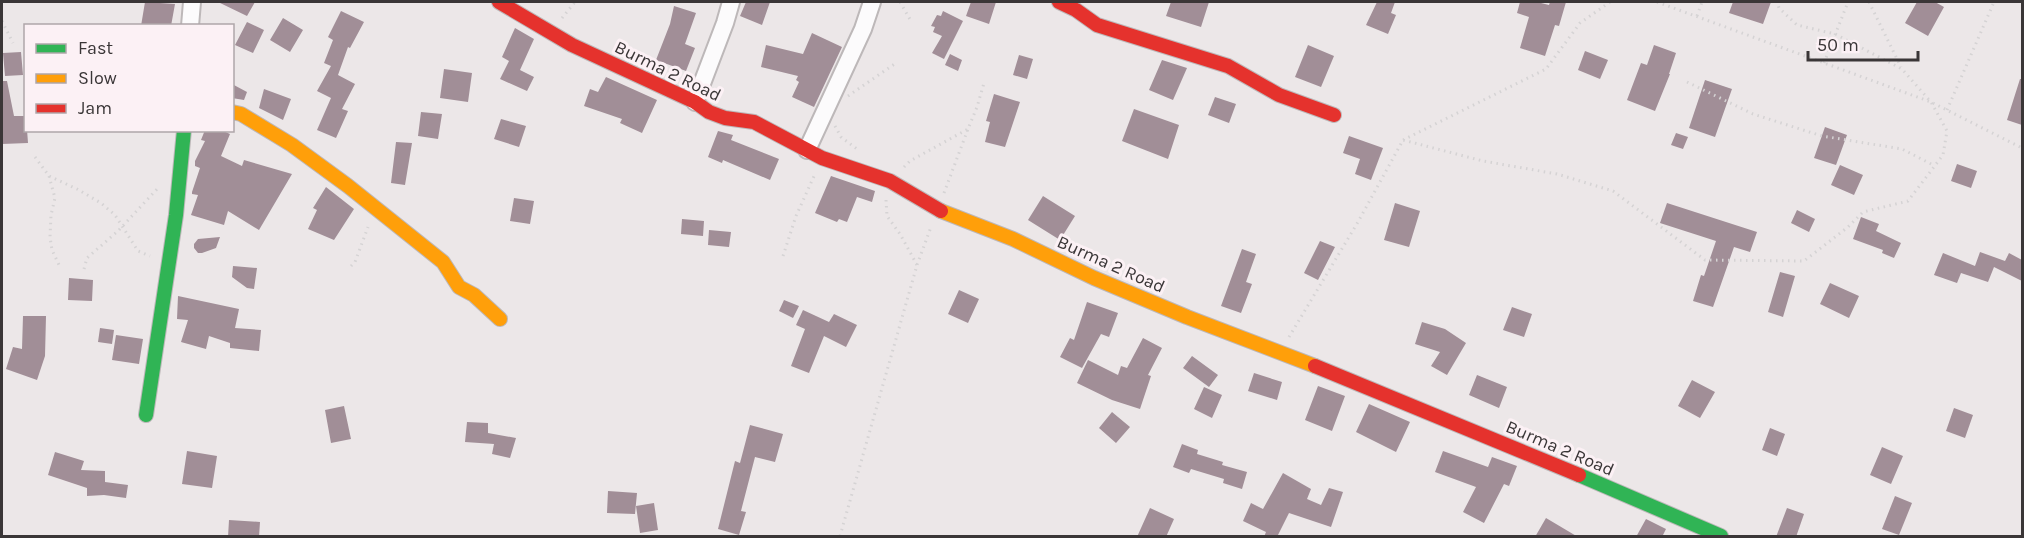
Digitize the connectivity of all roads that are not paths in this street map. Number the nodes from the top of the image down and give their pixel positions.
1 (192, 2) edge
2 (499, 2) edge
3 (731, 2) edge
4 (872, 2) edge
5 (1059, 2) edge
6 (190, 24) edge
7 (695, 102) junction
8 (234, 112) edge
9 (1334, 115) dead end
10 (184, 132) edge
11 (807, 150) junction
12 (500, 319) dead end
13 (146, 415) dead end
14 (1721, 537) edge

1 - 6 street
2 - 7 street, Burma 2 Road
3 - 7 street
4 - 11 street
5 - 9 street
7 - 11 street, Burma 2 Road
8 - 12 street
10 - 13 street
11 - 14 street, Burma 2 Road

